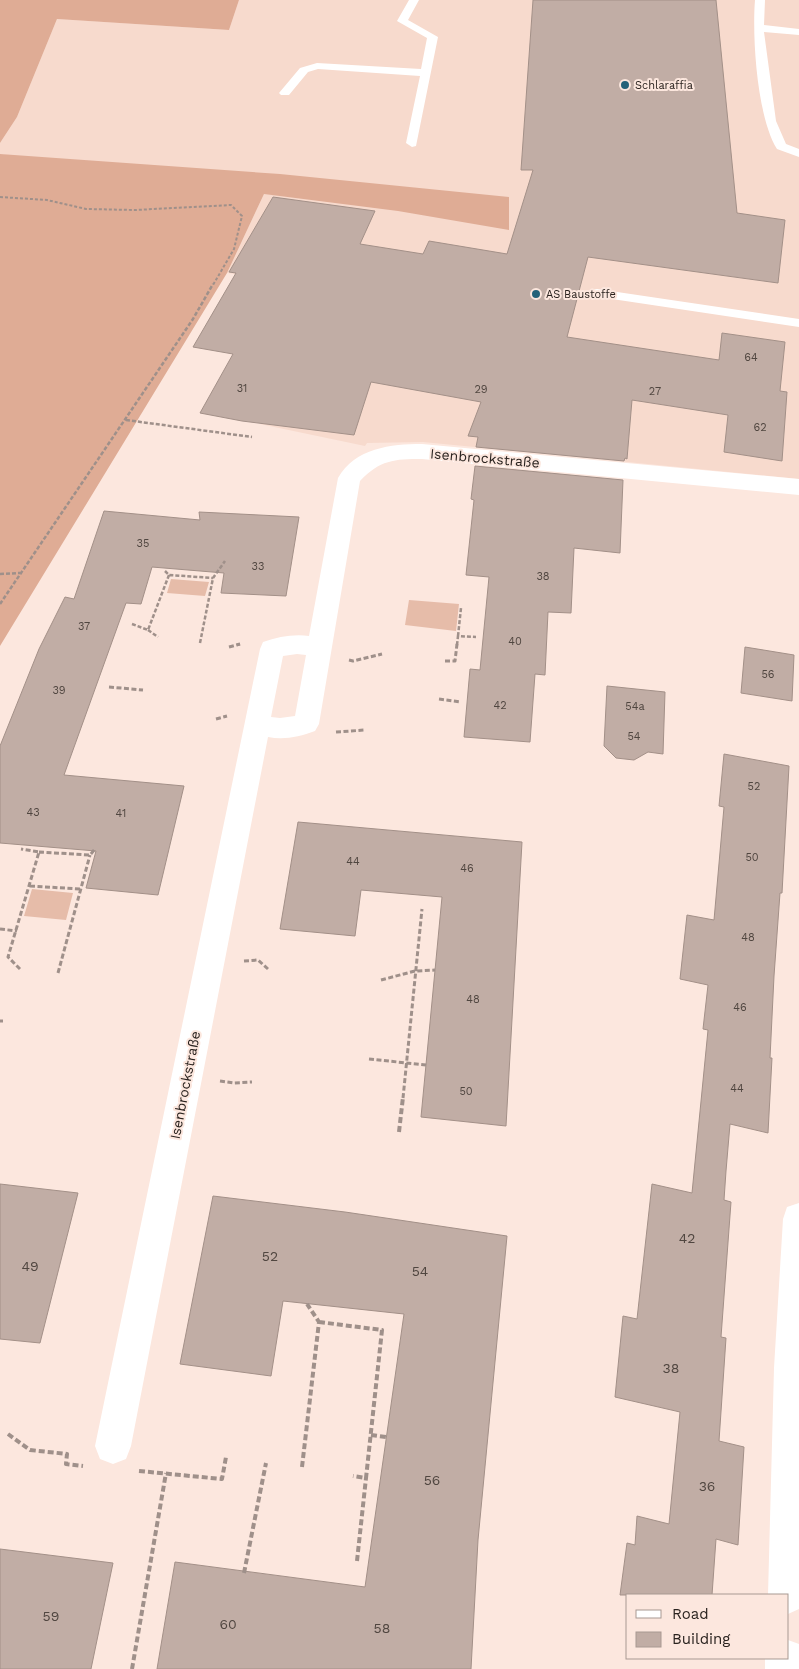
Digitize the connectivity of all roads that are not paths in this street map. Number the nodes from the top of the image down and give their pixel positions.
1 (414, 0) edge
2 (760, 0) edge
3 (758, 28) junction
4 (799, 32) edge
5 (425, 73) junction
6 (285, 93) dead end
7 (412, 143) dead end
8 (799, 153) edge
9 (597, 293) dead end
10 (799, 323) edge
11 (799, 487) edge
12 (318, 647) junction
13 (256, 724) junction
14 (799, 1219) edge
15 (796, 1369) edge
16 (113, 1446) dead end
17 (787, 1594) edge

1 - 5 lane
2 - 3 lane
3 - 4 lane
3 - 8 lane
5 - 6 lane
5 - 7 lane
9 - 10 lane
11 - 12 street, Isenbrockstraße
12 - 13 street, Isenbrockstraße
12 - 13 street, Isenbrockstraße
13 - 16 street, Isenbrockstraße
14 - 15 street
15 - 17 street

